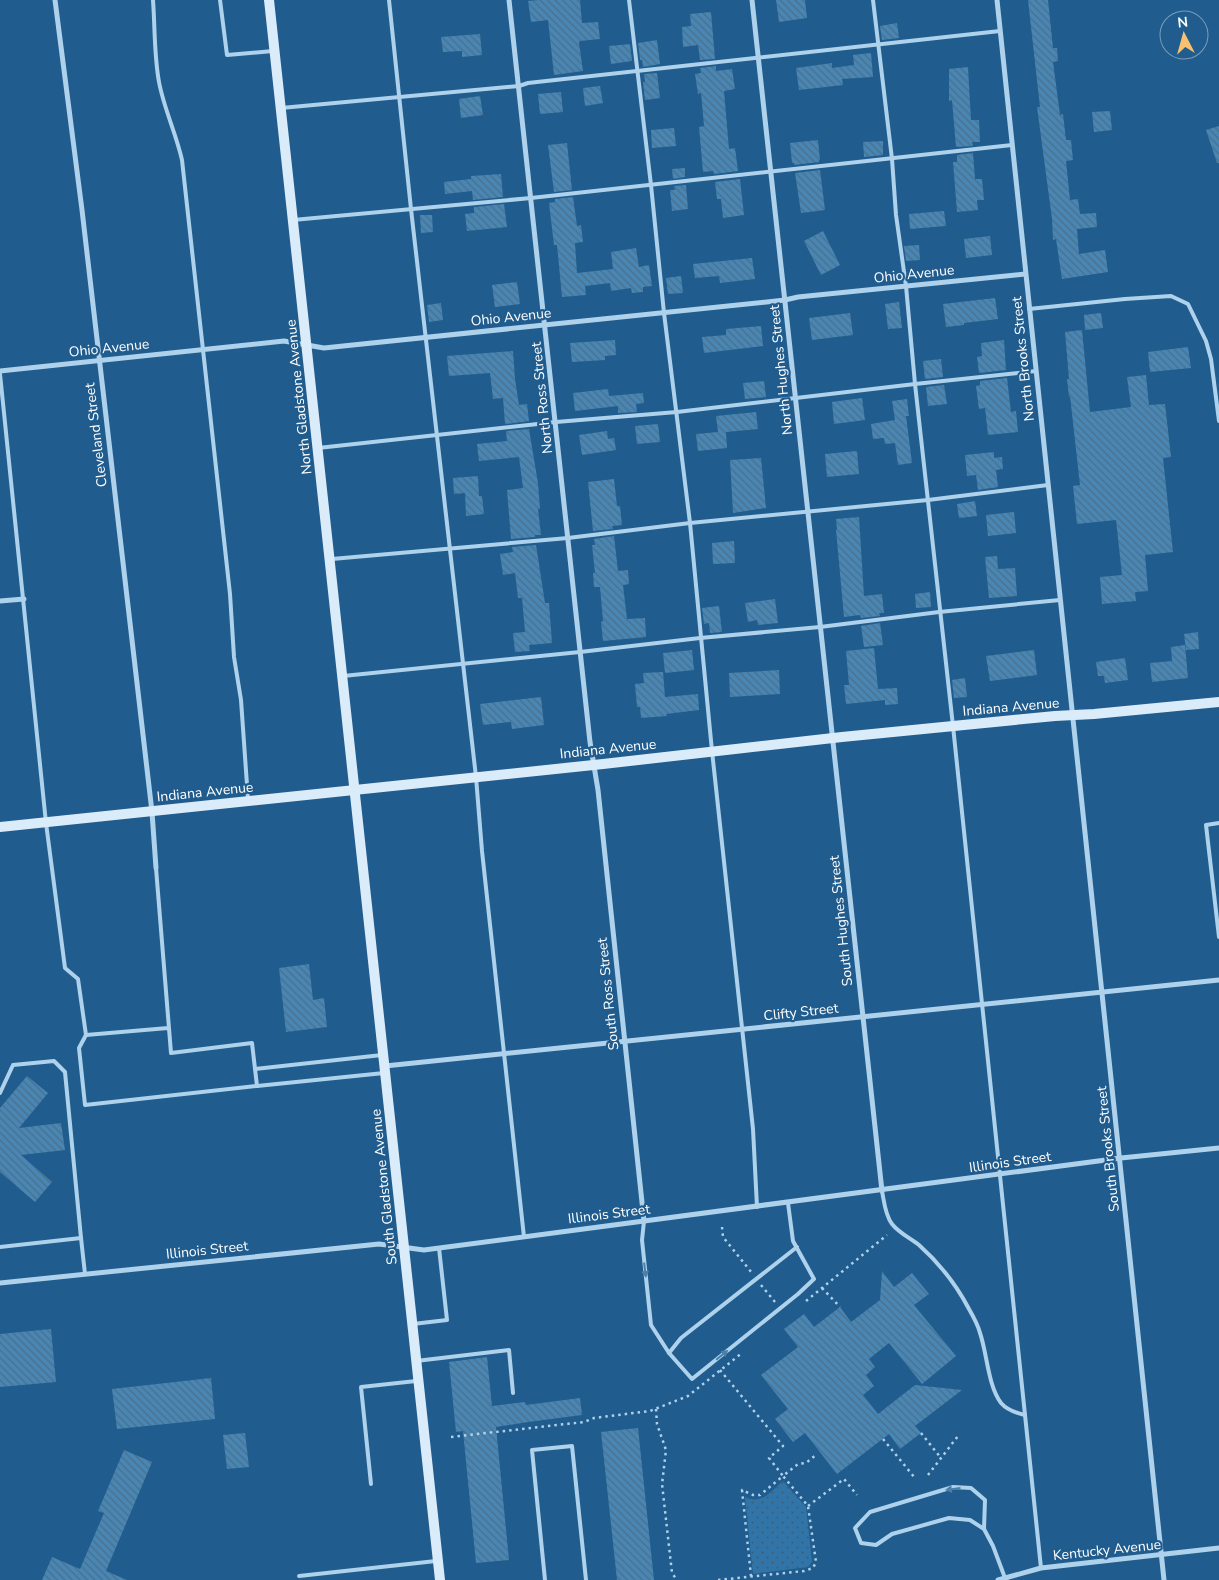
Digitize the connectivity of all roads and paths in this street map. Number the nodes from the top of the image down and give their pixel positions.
1 (55, 0) edge
2 (153, 0) edge
3 (220, 0) edge
4 (269, 0) edge
5 (389, 0) edge
6 (509, 0) edge
7 (629, 0) edge
8 (752, 0) edge
9 (873, 0) edge
10 (997, 0) edge
11 (1000, 32) junction
12 (878, 45) junction
13 (275, 51) junction
14 (758, 58) junction
15 (637, 71) junction
16 (519, 86) junction
17 (399, 98) junction
18 (281, 108) junction
19 (1012, 145) junction
20 (892, 159) junction
21 (771, 172) junction
22 (651, 185) junction
23 (531, 198) junction
24 (411, 209) junction
25 (294, 220) junction
26 (1025, 274) junction
27 (906, 286) junction
28 (785, 300) junction
29 (1029, 310) junction
30 (664, 313) junction
31 (545, 325) junction
32 (426, 337) junction
33 (307, 345) junction
34 (202, 350) junction
35 (99, 360) junction
36 (1036, 371) junction
37 (0, 373) edge
38 (915, 384) junction
39 (796, 399) junction
40 (677, 412) junction
41 (1219, 421) edge
42 (556, 422) junction
43 (436, 436) junction
44 (318, 448) junction
45 (1048, 485) junction
46 (928, 500) junction
47 (808, 512) junction
48 (690, 523) junction
49 (568, 538) junction
50 (450, 549) junction
51 (330, 560) junction
52 (24, 599) junction
53 (1060, 600) junction
54 (0, 601) edge
55 (939, 612) junction
56 (820, 627) junction
57 (700, 638) junction
58 (580, 652) junction
59 (462, 664) junction
60 (343, 676) junction
61 (1219, 702) edge
62 (1073, 715) junction
63 (953, 726) junction
64 (832, 738) junction
65 (712, 751) junction
66 (592, 765) junction
67 (476, 777) junction
68 (355, 790) junction
69 (249, 802) junction
70 (152, 812) junction
71 (46, 823) junction
72 (1219, 824) edge
73 (0, 827) edge
74 (156, 868) joint
75 (1219, 937) edge
76 (1219, 980) edge
77 (1103, 992) junction
78 (982, 1005) junction
79 (863, 1017) junction
80 (168, 1028) junction
81 (743, 1029) junction
82 (86, 1035) junction
83 (624, 1041) junction
84 (504, 1054) junction
85 (384, 1055) junction
86 (255, 1069) junction
87 (385, 1070) junction
88 (257, 1086) junction
89 (0, 1093) edge
90 (1219, 1148) edge
91 (1121, 1158) junction
92 (1000, 1175) junction
93 (882, 1191) junction
94 (788, 1203) junction
95 (758, 1207) junction
96 (644, 1221) junction
97 (524, 1237) junction
98 (82, 1238) junction
99 (0, 1247) edge
100 (404, 1247) junction
101 (797, 1247) junction
102 (439, 1248) junction
103 (85, 1274) junction
104 (0, 1283) edge
105 (822, 1288) dead end
106 (840, 1308) dead end
107 (412, 1324) junction
108 (669, 1353) junction
109 (416, 1361) junction
110 (720, 1370) dead end
111 (418, 1380) junction
112 (513, 1393) dead end
113 (656, 1409) dead end
114 (1024, 1415) junction
115 (921, 1433) dead end
116 (958, 1436) dead end
117 (883, 1439) dead end
118 (817, 1454) dead end
119 (941, 1458) junction
120 (928, 1475) dead end
121 (783, 1476) junction
122 (915, 1478) dead end
123 (372, 1484) dead end
124 (857, 1495) dead end
125 (808, 1506) junction
126 (984, 1529) junction
127 (1219, 1548) edge
128 (1161, 1555) junction
129 (438, 1561) junction
130 (1041, 1568) junction
131 (299, 1576) dead end
132 (751, 1576) junction
133 (1005, 1578) junction
134 (440, 1580) edge
135 (545, 1580) edge
136 (586, 1580) edge
137 (677, 1580) edge
138 (718, 1580) edge
139 (998, 1580) edge
140 (1164, 1580) edge

1 - 35 street, Cleveland Street
2 - 34 lane
3 - 13 lane
4 - 13 street, North Gladstone Avenue
5 - 17 lane
6 - 16 street, North Ross Street
7 - 15 lane
8 - 14 street, North Hughes Street
9 - 12 lane
10 - 11 street, North Brooks Street
11 - 12 lane
11 - 19 street, North Brooks Street
12 - 14 lane
12 - 20 lane
13 - 18 street, North Gladstone Avenue
14 - 15 lane
14 - 21 street, North Hughes Street
15 - 16 lane
15 - 22 lane
16 - 17 lane
16 - 23 street, North Ross Street
17 - 18 lane
17 - 24 lane
18 - 25 street, North Gladstone Avenue
19 - 20 lane
19 - 26 street, North Brooks Street
20 - 21 lane
20 - 27 lane
21 - 22 lane
21 - 28 street, North Hughes Street
22 - 23 lane
22 - 30 lane
23 - 24 lane
23 - 31 street, North Ross Street
24 - 25 lane
24 - 32 lane
25 - 33 street, North Gladstone Avenue
26 - 27 street, Ohio Avenue
26 - 29 street, North Brooks Street
27 - 28 street, Ohio Avenue
27 - 38 lane
28 - 30 street, Ohio Avenue
28 - 39 street, North Hughes Street
29 - 36 street, North Brooks Street
29 - 41 lane
30 - 31 street, Ohio Avenue
30 - 40 lane
31 - 32 street, Ohio Avenue
31 - 42 street, North Ross Street
32 - 33 street, Ohio Avenue
32 - 43 lane
33 - 34 street, Ohio Avenue
33 - 44 street, North Gladstone Avenue
34 - 35 street, Ohio Avenue
34 - 69 lane
35 - 37 street, Ohio Avenue
35 - 70 street, Cleveland Street
36 - 38 lane
36 - 45 street, North Brooks Street
37 - 52 lane
38 - 39 lane
38 - 46 lane
39 - 40 lane
39 - 47 street, North Hughes Street
40 - 42 lane
40 - 48 lane
42 - 43 lane
42 - 49 street, North Ross Street
43 - 44 lane
43 - 50 lane
44 - 51 street, North Gladstone Avenue
45 - 46 lane
45 - 53 street, North Brooks Street
46 - 47 lane
46 - 55 lane
47 - 48 lane
47 - 56 street, North Hughes Street
48 - 49 lane
48 - 57 lane
49 - 50 lane
49 - 58 street, North Ross Street
50 - 51 lane
50 - 59 lane
51 - 60 street, North Gladstone Avenue
52 - 54 street
52 - 71 lane
53 - 55 lane
53 - 62 street, North Brooks Street
55 - 56 lane
55 - 63 lane
56 - 57 lane
56 - 64 street, North Hughes Street
57 - 58 lane
57 - 65 lane
58 - 59 lane
58 - 66 street, North Ross Street
59 - 60 lane
59 - 67 lane
60 - 68 street, North Gladstone Avenue
61 - 62 street, Indiana Avenue
62 - 63 street, Indiana Avenue
62 - 77 street, South Brooks Street
63 - 64 street, Indiana Avenue
63 - 78 lane
64 - 65 street, Indiana Avenue
64 - 79 street, South Hughes Street
65 - 66 street, Indiana Avenue
65 - 81 lane
66 - 67 street, Indiana Avenue
66 - 83 street, South Ross Street
67 - 68 street, Indiana Avenue
67 - 84 lane
68 - 69 street, Indiana Avenue
68 - 85 street, South Gladstone Avenue
69 - 70 street, Indiana Avenue
70 - 71 street, Indiana Avenue
70 - 74 street, Cleveland Street
71 - 73 street, Indiana Avenue
71 - 82 lane
72 - 75 lane
74 - 80 lane
76 - 77 street, Clifty Street
77 - 78 street, Clifty Street
77 - 91 street, South Brooks Street
78 - 79 street, Clifty Street
78 - 92 lane
79 - 81 street, Clifty Street
79 - 93 street, South Hughes Street
80 - 82 lane
80 - 86 lane
81 - 83 street, Clifty Street
81 - 95 lane
82 - 88 lane
83 - 84 street, Clifty Street
83 - 96 street, South Ross Street
84 - 87 street, Clifty Street
84 - 97 lane
85 - 86 lane
85 - 87 street, South Gladstone Avenue
86 - 88 lane
87 - 88 lane
87 - 100 street, South Gladstone Avenue
89 - 98 lane
90 - 91 street, Illinois Street
91 - 92 street, Illinois Street
91 - 128 street, South Brooks Street
92 - 93 street, Illinois Street
92 - 114 lane
93 - 94 street, Illinois Street
93 - 114 lane
94 - 95 street, Illinois Street
94 - 101 lane
95 - 96 street, Illinois Street
96 - 97 street, Illinois Street
96 -> 108 lane
97 - 102 street, Illinois Street
98 - 99 lane
98 - 103 lane
100 - 102 street, Illinois Street
100 - 103 street, Illinois Street
100 - 107 street, South Gladstone Avenue
101 - 108 lane
108 -> 101 lane
102 - 107 lane
103 - 104 street, Illinois Street
105 - 106 path
107 - 109 street, South Gladstone Avenue
109 - 111 street, South Gladstone Avenue
109 - 112 lane
110 - 121 path
111 - 123 lane
111 - 129 street, South Gladstone Avenue
113 - 137 path
114 - 130 lane
115 - 119 path
116 - 119 path
117 - 122 path
118 - 121 path
119 - 120 path
121 - 125 path
121 - 132 path
124 - 125 path
125 - 132 path
126 -> 126 lane
126 - 133 lane
127 - 128 street, Kentucky Avenue
128 - 130 street, Kentucky Avenue
128 - 140 street, South Brooks Street
129 - 131 lane
129 - 134 street, South Gladstone Avenue
130 - 133 street, Kentucky Avenue
132 - 138 path
133 - 139 street, Kentucky Avenue
135 - 136 lane

